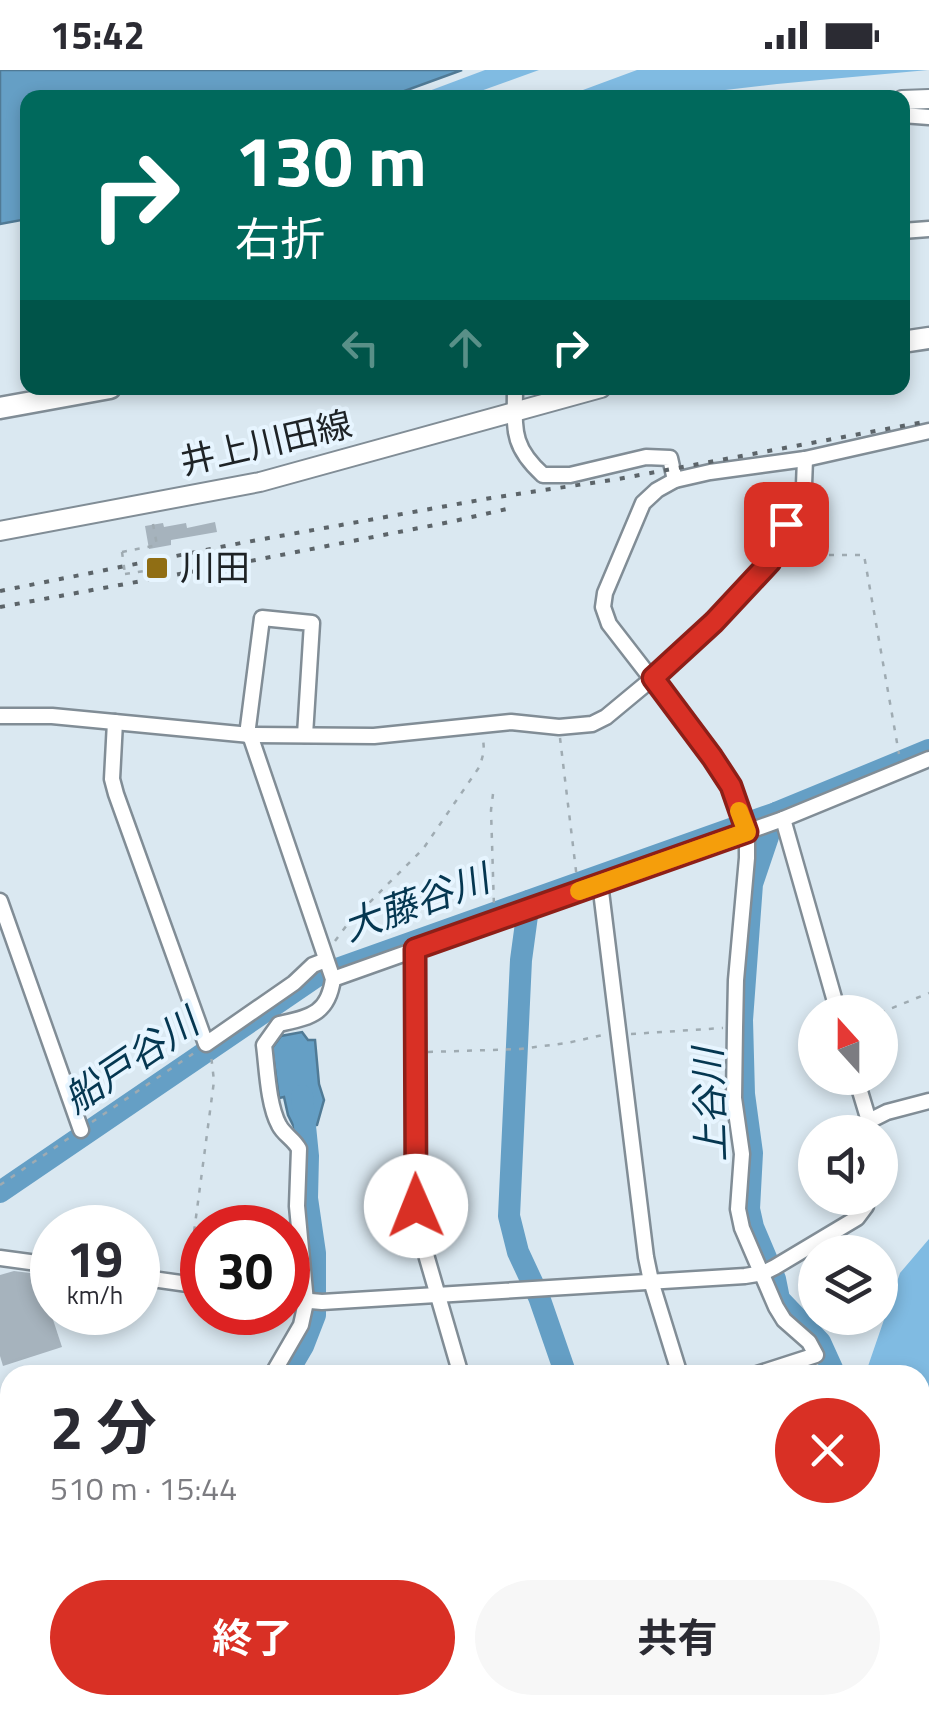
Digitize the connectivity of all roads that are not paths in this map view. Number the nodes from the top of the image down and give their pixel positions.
1 (27, 395) edge
2 (514, 395) edge
3 (576, 395) edge
4 (0, 408) edge
5 (513, 413) junction
6 (929, 431) edge
7 (806, 459) junction
8 (675, 480) junction
9 (0, 531) edge
10 (653, 678) junction
11 (0, 716) edge
12 (115, 722) junction
13 (248, 735) junction
14 (305, 735) junction
15 (929, 759) edge
16 (775, 822) junction
17 (745, 826) junction
18 (600, 883) junction
19 (0, 901) edge
20 (415, 949) junction
21 (329, 971) junction
22 (832, 995) edge
23 (929, 1101) edge
24 (883, 1115) edge
25 (81, 1130) road end
26 (859, 1215) edge
27 (0, 1258) edge
28 (30, 1262) edge
29 (768, 1270) junction
30 (651, 1280) junction
31 (438, 1294) junction
32 (310, 1302) edge
33 (313, 1302) junction
34 (278, 1365) edge
35 (457, 1365) edge
36 (677, 1365) edge
37 (785, 1365) edge

1 - 4 highway
2 - 5 street
3 - 5 main road, 井上川田線
5 - 8 street
5 - 9 main road, 井上川田線
6 - 7 street
7 - 8 street
7 - 10 street
8 - 10 street
10 - 14 street
10 - 17 street
11 - 12 street
12 - 13 street
12 - 21 street
13 - 14 street
13 - 14 street
13 - 21 street
15 - 16 street
16 - 17 street
16 - 22 street
17 - 18 street
17 - 29 street
18 - 20 street
18 - 30 street
19 - 25 street
20 - 21 street
20 - 31 street
21 - 33 street
23 - 24 street
26 - 29 street
27 - 28 street
29 - 30 street
29 - 37 street
30 - 31 street
30 - 36 street
31 - 33 street
31 - 35 street
32 - 33 street
33 - 34 street

